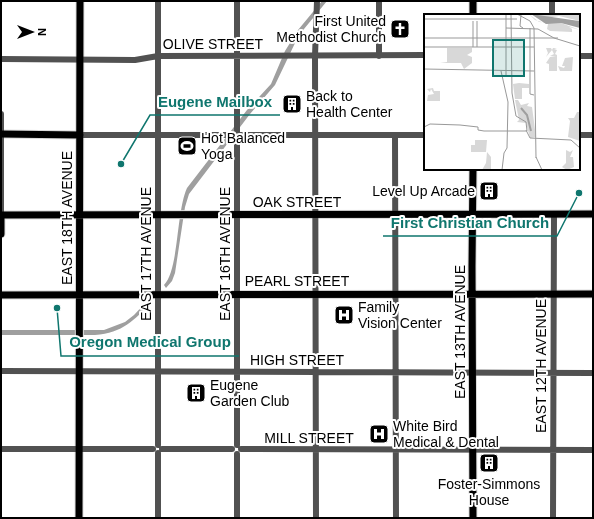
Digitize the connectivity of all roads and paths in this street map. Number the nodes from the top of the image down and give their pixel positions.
1 (80, 1) edge
2 (158, 1) edge
3 (237, 1) edge
4 (379, 1) edge
5 (473, 1) edge
6 (552, 1) edge
7 (316, 2) edge
8 (473, 14) edge
9 (552, 14) edge
10 (158, 56) junction
11 (237, 56) junction
12 (316, 56) junction
13 (379, 56) junction
14 (424, 56) edge
15 (580, 56) edge
16 (593, 56) edge
17 (1, 59) edge
18 (80, 60) junction
19 (1, 114) edge
20 (1, 134) edge
21 (80, 135) junction
22 (159, 135) junction
23 (237, 135) junction
24 (316, 135) junction
25 (395, 135) junction
26 (424, 135) edge
27 (580, 135) edge
28 (593, 135) edge
29 (473, 170) edge
30 (554, 214) junction
31 (593, 214) edge
32 (1, 215) edge
33 (80, 215) junction
34 (157, 215) junction
35 (236, 215) junction
36 (316, 215) junction
37 (395, 215) junction
38 (473, 215) junction
39 (1, 234) edge
40 (157, 294) junction
41 (237, 294) junction
42 (316, 294) junction
43 (395, 294) junction
44 (472, 294) junction
45 (553, 294) junction
46 (593, 294) edge
47 (1, 295) edge
48 (79, 295) junction
49 (1, 371) edge
50 (79, 371) junction
51 (157, 372) junction
52 (237, 372) junction
53 (316, 372) junction
54 (396, 373) junction
55 (473, 373) junction
56 (553, 373) junction
57 (593, 373) edge
58 (1, 449) edge
59 (79, 449) junction
60 (158, 449) junction
61 (237, 449) junction
62 (316, 450) junction
63 (395, 450) junction
64 (472, 450) junction
65 (553, 450) junction
66 (593, 450) edge
67 (79, 518) edge
68 (158, 518) edge
69 (237, 518) edge
70 (316, 518) edge
71 (396, 518) edge
72 (473, 518) edge
73 (553, 518) edge

1 - 18 main road, EAST 18TH AVENUE
2 - 10 street, EAST 17TH AVENUE
3 - 11 street, EAST 16TH AVENUE
4 - 13 street
5 - 8 main road
6 - 9 street
7 - 12 street
10 - 11 street, OLIVE STREET
10 - 18 street, OLIVE STREET
10 - 22 street, EAST 17TH AVENUE
11 - 12 street, OLIVE STREET
11 - 23 street, EAST 16TH AVENUE
12 - 13 street, OLIVE STREET
12 - 24 street
13 - 14 street, OLIVE STREET
15 - 16 street
17 - 18 street, OLIVE STREET
18 - 21 main road, EAST 18TH AVENUE
19 - 20 street
20 - 21 main road
20 - 32 street
21 - 22 street
21 - 33 main road, EAST 18TH AVENUE
22 - 23 street
22 - 34 street, EAST 17TH AVENUE
23 - 24 street
23 - 35 street, EAST 16TH AVENUE
24 - 25 street
24 - 36 street
25 - 26 street
25 - 37 street
27 - 28 street
29 - 38 main road, EAST 13TH AVENUE
30 - 31 main road, OAK STREET
30 - 38 main road, OAK STREET
30 - 45 street, EAST 12TH AVENUE
32 - 33 main road, OAK STREET
32 - 39 main road
33 - 34 main road, OAK STREET
33 - 48 main road, EAST 18TH AVENUE
34 - 35 main road, OAK STREET
34 - 40 street, EAST 17TH AVENUE
35 - 36 main road, OAK STREET
35 - 41 street, EAST 16TH AVENUE
36 - 37 main road, OAK STREET
36 - 42 street
37 - 38 main road, OAK STREET
37 - 43 street
38 - 44 main road, EAST 13TH AVENUE
40 - 41 main road, PEARL STREET
40 - 48 main road, PEARL STREET
40 - 51 street, EAST 17TH AVENUE
41 - 42 main road, PEARL STREET
41 - 52 street, EAST 16TH AVENUE
42 - 43 main road, PEARL STREET
42 - 53 street
43 - 44 main road, PEARL STREET
43 - 54 street
44 - 45 main road, PEARL STREET
44 - 55 main road, EAST 13TH AVENUE
45 - 46 main road, PEARL STREET
45 - 56 street, EAST 12TH AVENUE
47 - 48 main road, PEARL STREET
48 - 50 main road, EAST 18TH AVENUE
49 - 50 street, HIGH STREET
50 - 51 street, HIGH STREET
50 - 59 main road, EAST 18TH AVENUE
51 - 52 street, HIGH STREET
51 - 60 street, EAST 17TH AVENUE
52 - 53 street, HIGH STREET
52 - 61 street, EAST 16TH AVENUE
53 - 54 street, HIGH STREET
53 - 62 street
54 - 55 street, HIGH STREET
54 - 63 street
55 - 56 street, HIGH STREET
55 - 64 main road, EAST 13TH AVENUE
56 - 57 street, HIGH STREET
56 - 65 street, EAST 12TH AVENUE
58 - 59 street, MILL STREET
59 - 60 street, MILL STREET
59 - 67 main road, EAST 18TH AVENUE
60 - 61 street, MILL STREET
60 - 68 street, EAST 17TH AVENUE
61 - 62 street, MILL STREET
61 - 69 street, EAST 16TH AVENUE
62 - 63 street, MILL STREET
62 - 70 street
63 - 64 street, MILL STREET
63 - 71 street
64 - 65 street, MILL STREET
64 - 72 main road, EAST 13TH AVENUE
65 - 66 street, MILL STREET
65 - 73 street, EAST 12TH AVENUE

